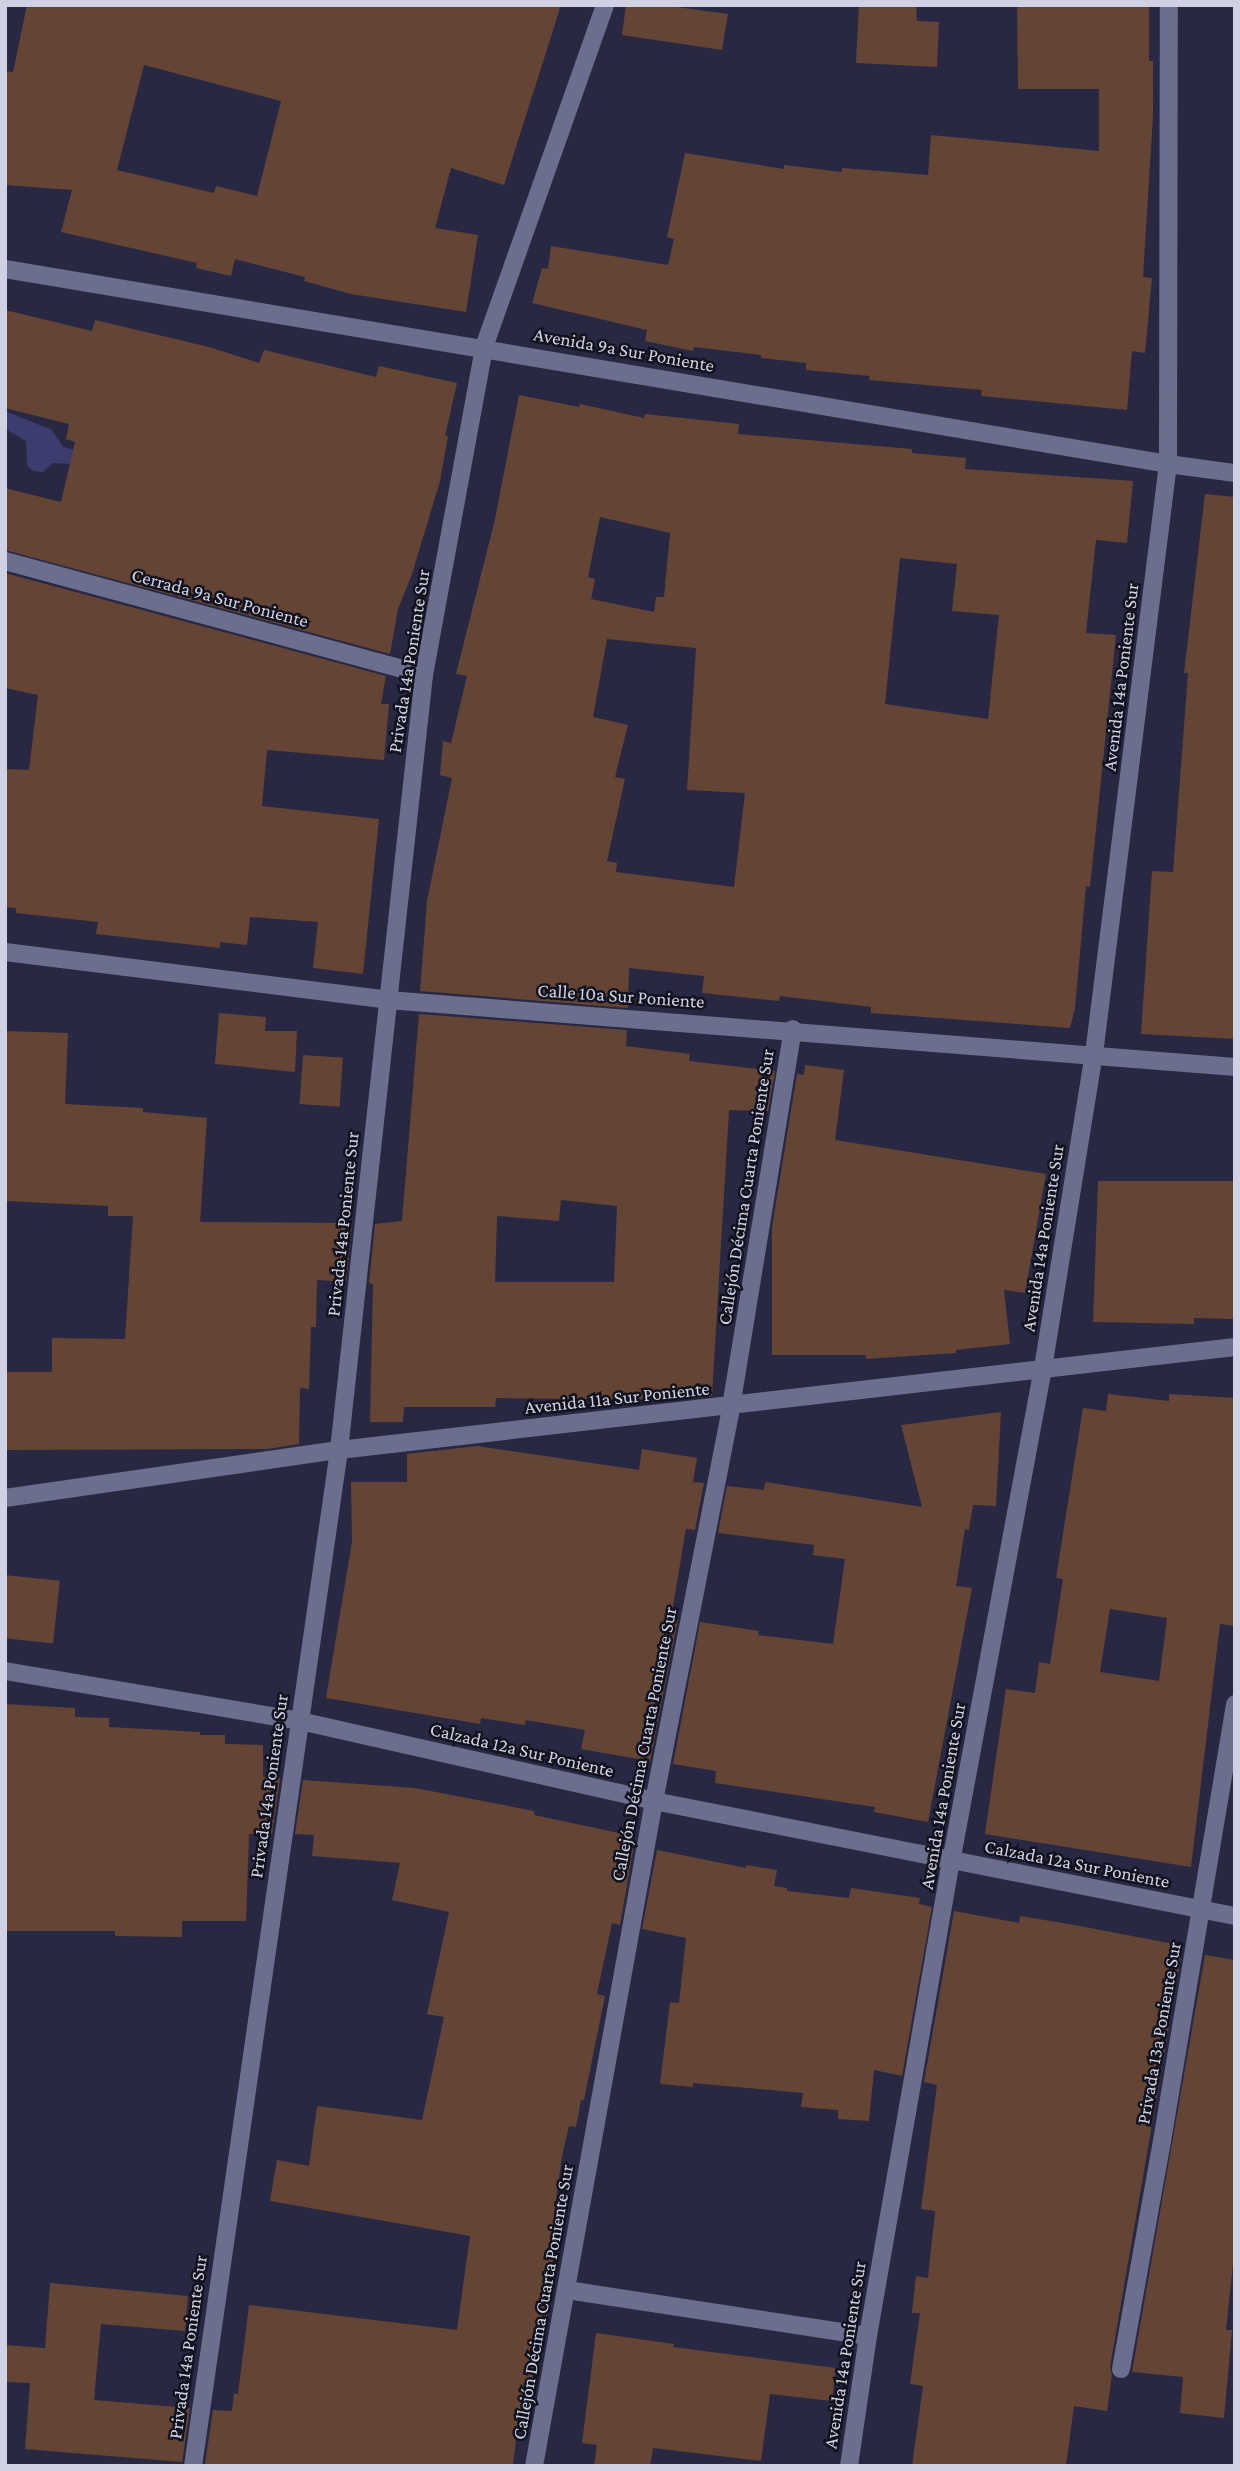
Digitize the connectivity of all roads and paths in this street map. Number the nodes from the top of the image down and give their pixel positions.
1 (605, 5) edge
2 (1169, 5) edge
3 (5, 269) edge
4 (484, 347) junction
5 (1168, 464) junction
6 (1235, 473) edge
7 (5, 561) edge
8 (424, 676) junction
9 (5, 952) edge
10 (388, 1000) junction
11 (793, 1030) junction
12 (1094, 1054) junction
13 (1235, 1067) edge
14 (1235, 1347) edge
15 (1043, 1368) junction
16 (731, 1407) junction
17 (340, 1450) junction
18 (5, 1498) edge
19 (5, 1671) edge
20 (1235, 1704) edge
21 (300, 1721) junction
22 (653, 1801) junction
23 (951, 1862) junction
24 (1202, 1909) junction
25 (1235, 1916) edge
26 (568, 2290) junction
27 (868, 2336) junction
28 (1121, 2369) dead end
29 (193, 2466) edge
30 (534, 2466) edge
31 (849, 2466) edge

1 - 4 street, Privada 14a Poniente Sur
2 - 5 street, Avenida 14a Poniente Sur
3 - 4 street, Avenida 9a Sur Poniente
4 - 5 street, Avenida 9a Sur Poniente
4 - 8 street, Privada 14a Poniente Sur
5 - 6 street, Avenida 9a Sur Poniente
5 - 12 street, Avenida 14a Poniente Sur
7 - 8 street, Cerrada 9a Sur Poniente
8 - 10 street, Privada 14a Poniente Sur
9 - 10 street, Calle 10a Sur Poniente
10 - 11 street, Calle 10a Sur Poniente
10 - 17 street, Privada 14a Poniente Sur
11 - 12 street, Calle 10a Sur Poniente
11 - 16 street, Callejón Décima Cuarta Poniente Sur
12 - 13 street, Calle 10a Sur Poniente
12 - 15 street, Avenida 14a Poniente Sur
14 - 15 street, Avenida 11a Sur Poniente
15 - 16 street, Avenida 11a Sur Poniente
15 - 23 street, Avenida 14a Poniente Sur
16 - 17 street, Avenida 11a Sur Poniente
16 - 22 street, Callejón Décima Cuarta Poniente Sur
17 - 18 street, Avenida 11a Sur Poniente
17 - 21 street, Privada 14a Poniente Sur
19 - 21 street, Calzada 12a Sur Poniente
20 - 24 street, Privada 13a Poniente Sur
21 - 22 street, Calzada 12a Sur Poniente
21 - 29 street, Privada 14a Poniente Sur
22 - 23 street, Calzada 12a Sur Poniente
22 - 26 street, Callejón Décima Cuarta Poniente Sur
23 - 24 street, Calzada 12a Sur Poniente
23 - 27 street, Avenida 14a Poniente Sur
24 - 25 street, Calzada 12a Sur Poniente
24 - 28 street, Privada 13a Poniente Sur
26 - 27 street
26 - 30 street, Callejón Décima Cuarta Poniente Sur
27 - 31 street, Avenida 14a Poniente Sur

